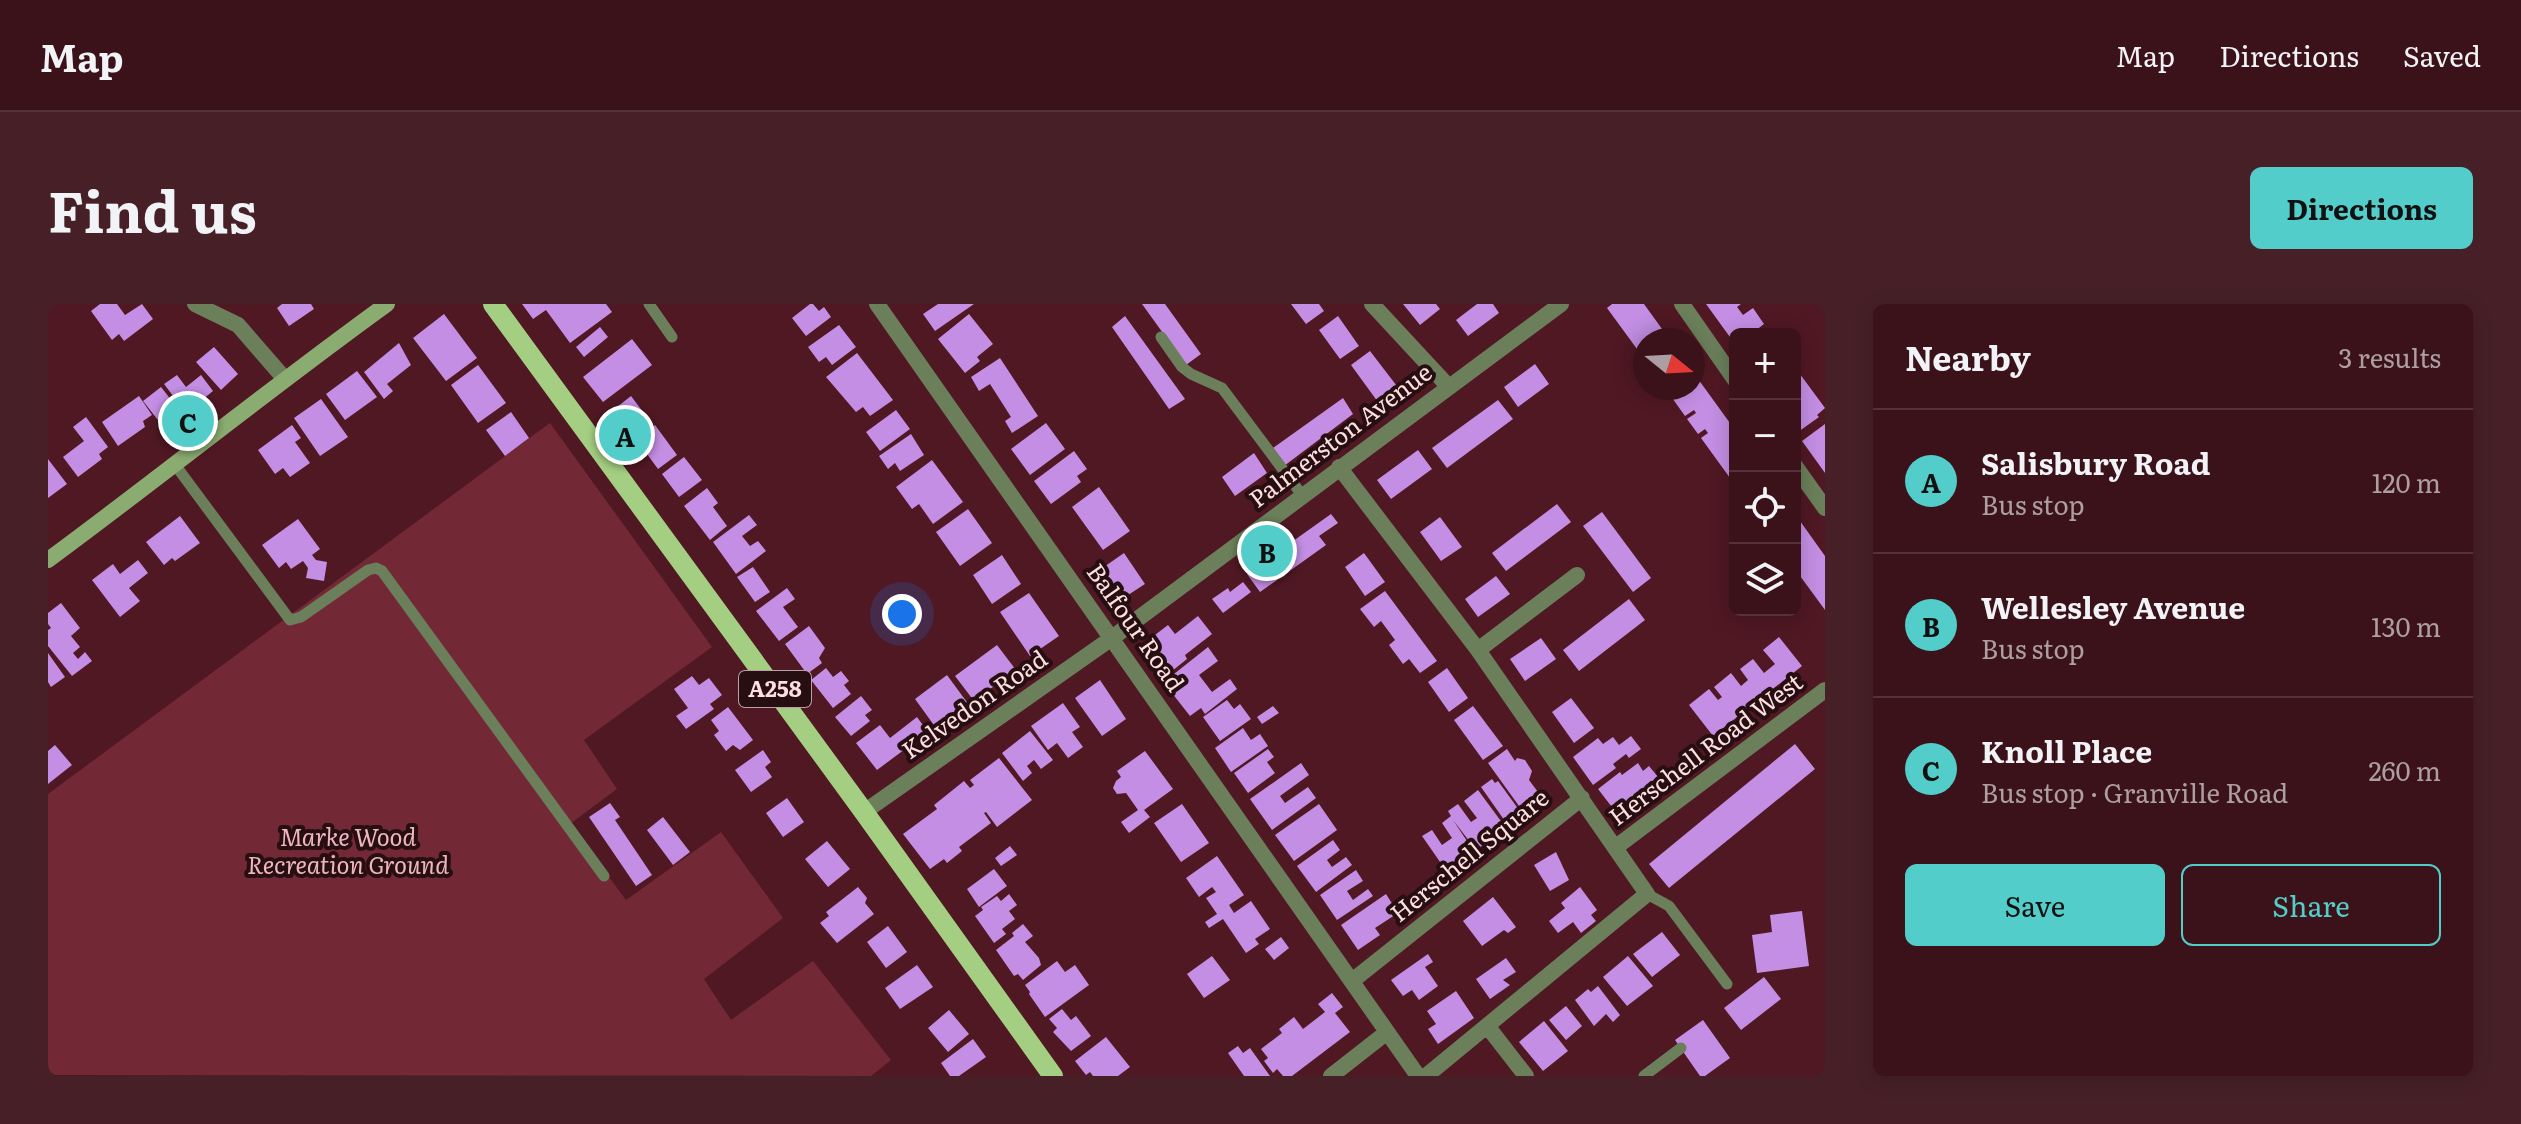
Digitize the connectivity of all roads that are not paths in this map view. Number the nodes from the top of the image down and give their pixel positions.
1 (195, 304) edge
2 (387, 304) edge
3 (493, 304) edge
4 (649, 304) edge
5 (877, 304) edge
6 (1372, 304) edge
7 (1561, 304) edge
8 (1682, 304) edge
9 (672, 337) dead end
10 (1161, 337) dead end
11 (1729, 371) edge
12 (284, 378) junction
13 (1448, 386) junction
14 (176, 466) junction
15 (1339, 467) junction
16 (1799, 472) edge
17 (1302, 495) junction
18 (1825, 508) edge
19 (48, 560) edge
20 (1577, 575) dead end
21 (1112, 638) junction
22 (1478, 650) junction
23 (1825, 690) edge
24 (1582, 798) junction
25 (864, 812) junction
26 (1616, 847) junction
27 (604, 876) dead end
28 (1647, 894) junction
29 (1352, 981) junction
30 (1727, 984) dead end
31 (1488, 1027) junction
32 (1386, 1033) junction
33 (1681, 1048) dead end
34 (1053, 1076) edge
35 (1331, 1076) edge
36 (1418, 1076) edge
37 (1426, 1076) edge
38 (1526, 1076) edge
39 (1644, 1076) edge

1 - 12 street
2 - 12 street
3 - 25 main road, A258
4 - 9 lane
5 - 21 street, Balfour Road
6 - 13 street
7 - 13 street, Palmerston Avenue
8 - 11 street
10 - 17 lane
12 - 14 street
13 - 15 street, Palmerston Avenue
14 - 19 street
14 - 27 lane
15 - 17 street, Palmerston Avenue
15 - 22 street
16 - 18 street
17 - 21 street, Palmerston Avenue
20 - 22 street
21 - 25 street, Kelvedon Road
21 - 29 street, Balfour Road
22 - 24 street
23 - 26 street, Herschell Road West
24 - 26 street, Herschell Square
24 - 29 street, Herschell Square
25 - 34 main road, A258
26 - 28 street, Herschell Square
28 - 30 lane
28 - 31 street
29 - 32 street
31 - 37 street
31 - 38 street
32 - 35 street
32 - 36 street
33 - 39 lane

